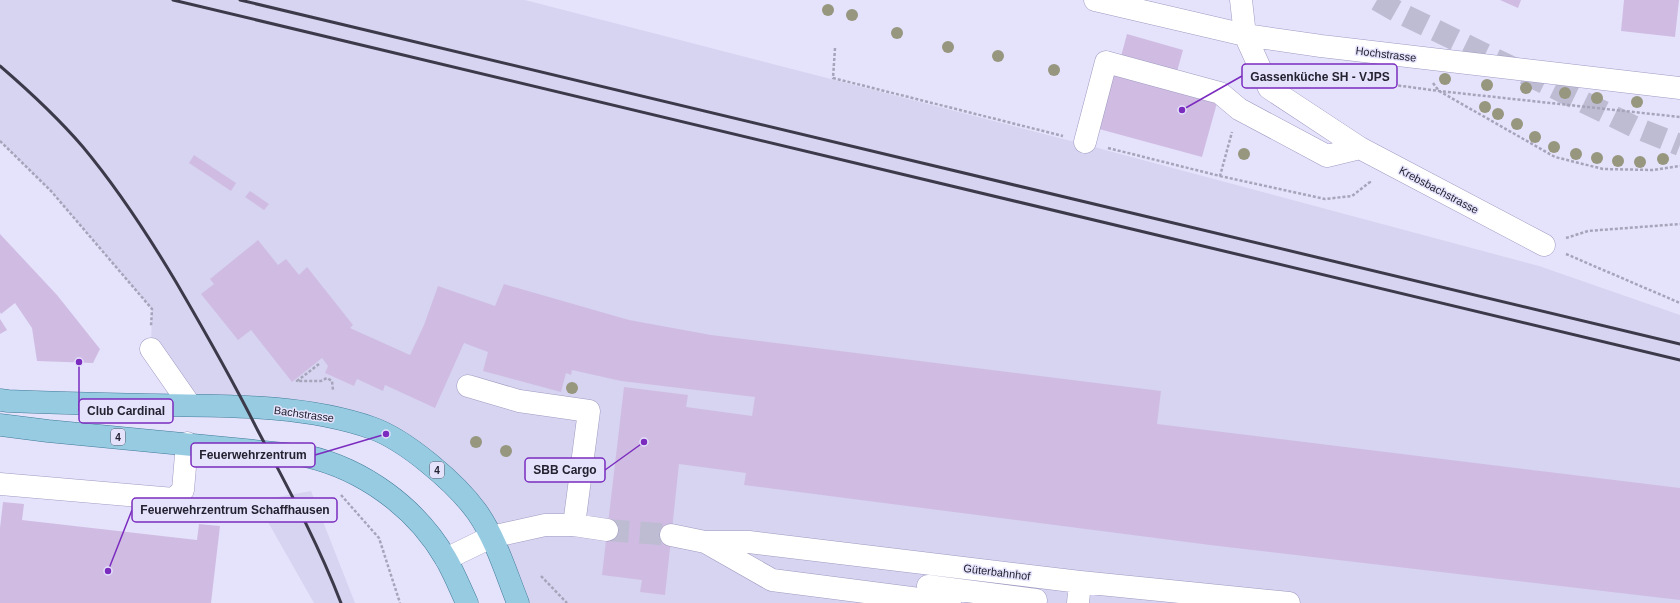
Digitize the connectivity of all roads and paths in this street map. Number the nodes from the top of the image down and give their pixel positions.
1 (1095, 0) edge
2 (1241, 0) edge
3 (1245, 35) junction
4 (834, 48) dead end
5 (1299, 66) dead end
6 (1680, 88) edge
7 (1439, 91) junction
8 (1239, 109) junction
9 (1680, 117) edge
10 (0, 141) edge
11 (1085, 142) junction
12 (1360, 148) junction
13 (1680, 166) edge
14 (1220, 176) junction
15 (1680, 224) edge
16 (1544, 245) junction
17 (1680, 303) edge
18 (151, 349) joint
19 (319, 364) dead end
20 (468, 386) dead end
21 (332, 390) dead end
22 (0, 400) edge
23 (190, 405) junction
24 (0, 424) edge
25 (187, 443) junction
26 (0, 484) edge
27 (337, 491) dead end
28 (574, 525) junction
29 (607, 530) tunnel mouth
30 (671, 535) tunnel mouth
31 (491, 537) junction
32 (705, 542) junction
33 (446, 559) junction
34 (541, 576) dead end
35 (1079, 592) edge
36 (458, 593) edge
37 (876, 594) junction
38 (1036, 600) dead end
39 (400, 603) edge
40 (467, 603) edge
41 (518, 603) edge
42 (567, 603) edge
43 (950, 603) edge
44 (1290, 603) edge

1 - 3 street, Hochstrasse
2 - 3 street, Krebsbachstrasse
3 - 6 street, Hochstrasse
3 - 12 street, Krebsbachstrasse
4 - 11 path
5 - 7 path
7 - 9 path
7 - 13 path
8 - 11 street
8 - 12 street
8 - 14 path
10 - 18 path
11 - 14 path
12 - 14 path
12 - 16 street, Krebsbachstrasse
15 - 16 path
16 - 17 path
18 - 23 street
19 - 21 path
20 - 28 street
22 - 23 main road, Bachstrasse / 4
23 - 31 main road, Bachstrasse / 4
24 - 25 main road, 4
25 - 26 street
25 - 33 main road, 4
27 - 39 path
28 - 29 street
28 - 31 street
30 - 32 street, Güterbahnhof
31 - 33 street
31 - 41 main road, Bachstrasse / 4
32 - 35 street, Güterbahnhof
32 - 37 street, Güterbahnhof
33 - 36 main road, 4
34 - 42 path
35 - 44 street, Güterbahnhof
36 - 40 main road, 4
37 - 38 street
37 - 43 street, Güterbahnhof

